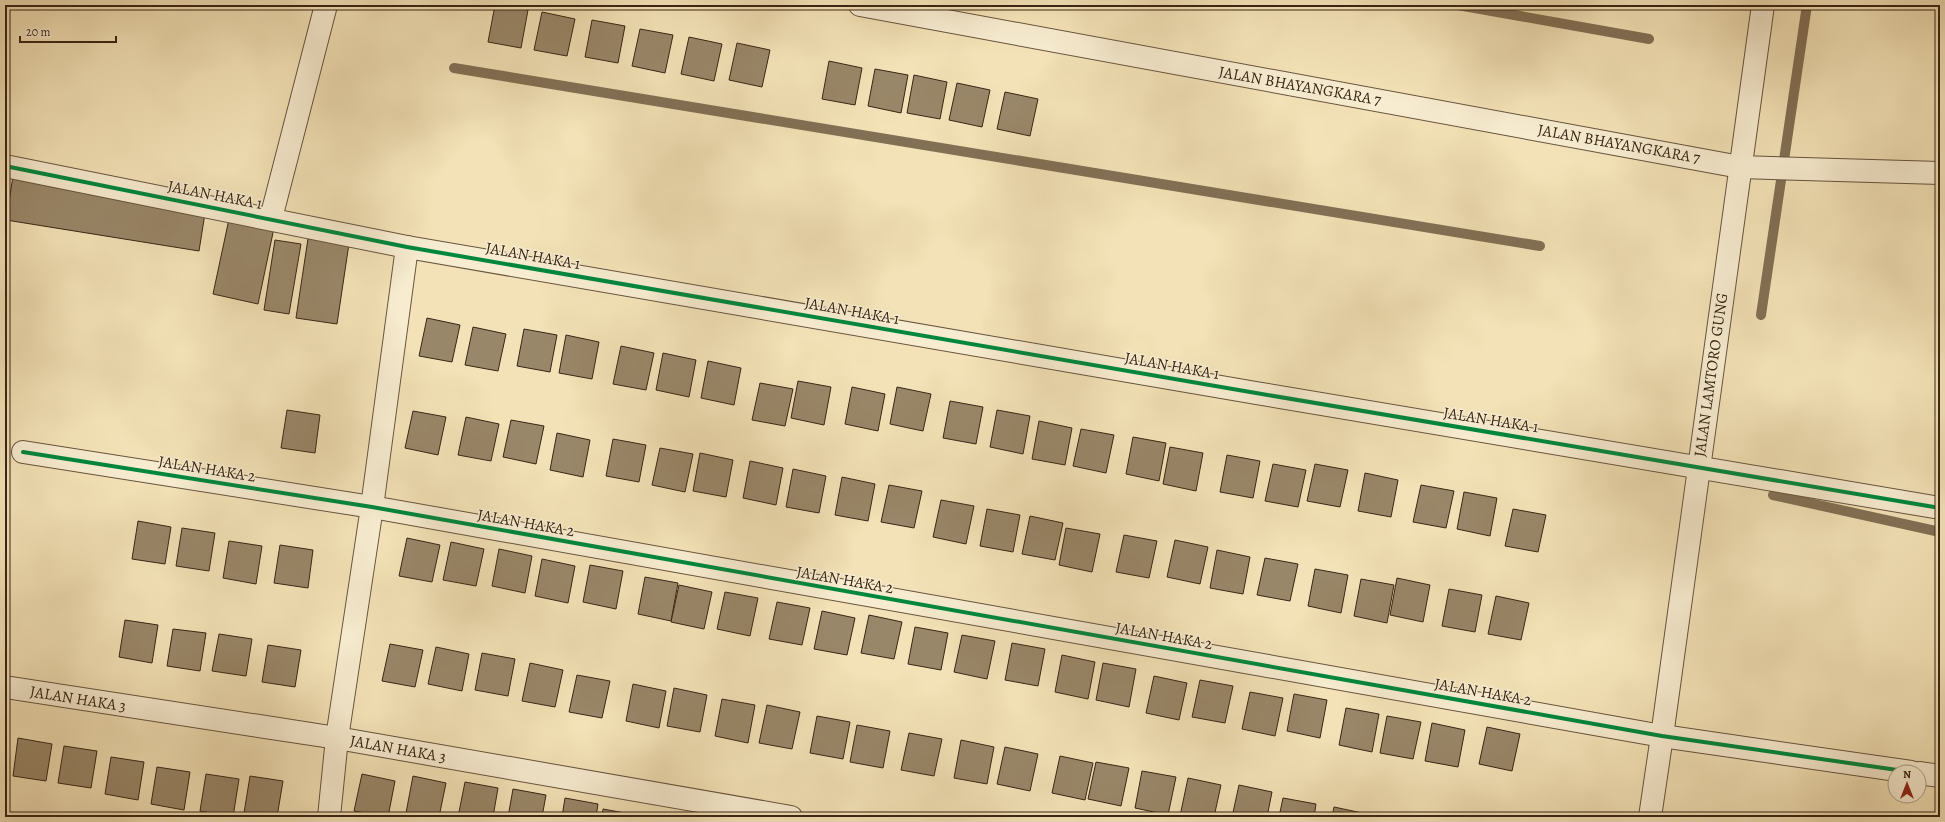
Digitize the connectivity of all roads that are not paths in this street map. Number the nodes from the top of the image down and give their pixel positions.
1 (326, 5) edge
2 (860, 5) edge
3 (1763, 5) edge
4 (5, 166) edge
5 (1740, 166) junction
6 (1940, 173) edge
7 (271, 218) junction
8 (407, 247) junction
9 (23, 452) dead end
10 (1698, 467) junction
11 (372, 508) junction
12 (1940, 508) edge
13 (5, 688) edge
14 (1662, 736) junction
15 (337, 738) junction
16 (1887, 769) edge
17 (1927, 774) edge
18 (1940, 776) edge
19 (329, 817) edge
20 (791, 817) edge
21 (1650, 817) edge

1 - 7 street
2 - 5 street, JALAN BHAYANGKARA 7
3 - 5 street, JALAN LAMTORO GUNG
4 - 7 street, JALAN HAKA 1
5 - 6 street, JALAN BHAYANGKARA 7
5 - 10 street, JALAN LAMTORO GUNG
7 - 8 street, JALAN HAKA 1
8 - 10 street, JALAN HAKA 1
8 - 11 street
9 - 11 street, JALAN HAKA 2
10 - 12 street, JALAN HAKA 1
10 - 14 street, JALAN LAMTORO GUNG
11 - 14 street, JALAN HAKA 2
11 - 15 street
13 - 15 street, JALAN HAKA 3
14 - 16 street, JALAN HAKA 2
14 - 21 street, JALAN LAMTORO GUNG
15 - 19 street
15 - 20 street, JALAN HAKA 3
17 - 18 street

